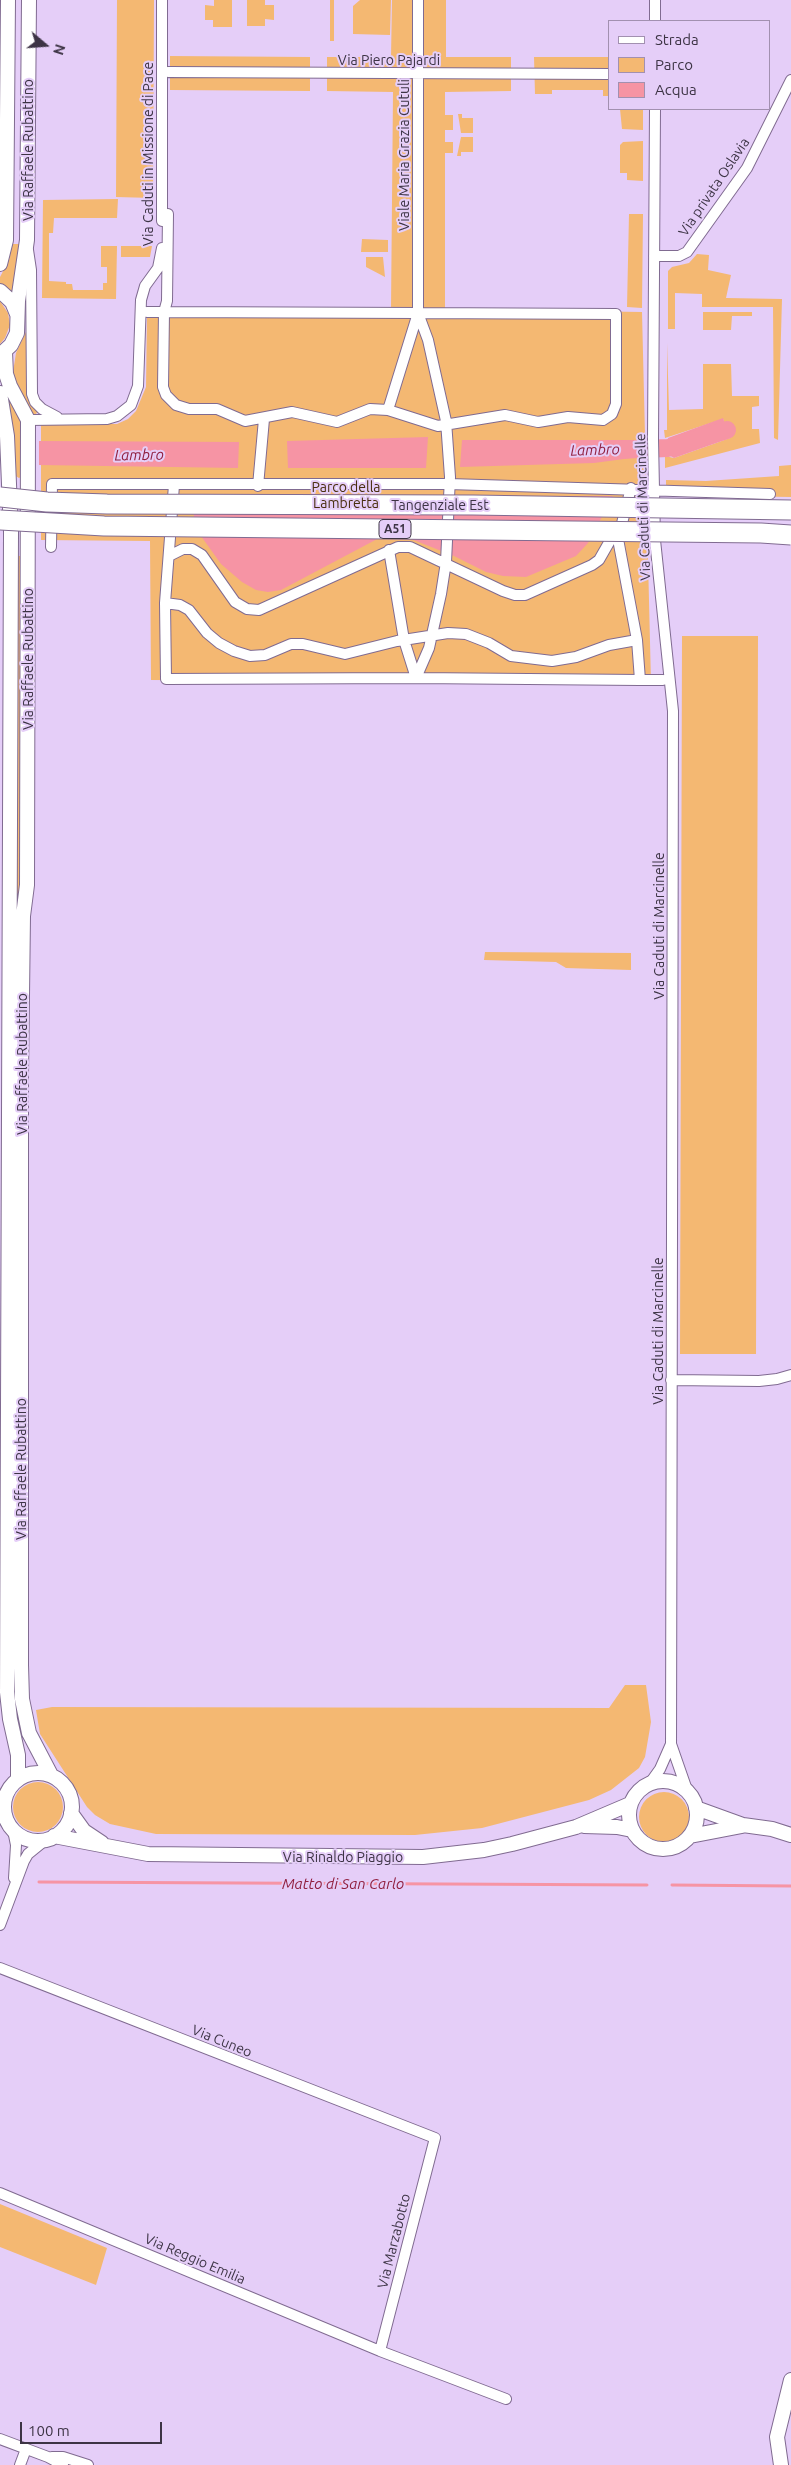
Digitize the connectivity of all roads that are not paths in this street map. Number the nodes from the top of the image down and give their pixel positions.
1 (8, 0) edge
2 (29, 0) edge
3 (162, 0) edge
4 (418, 0) edge
5 (655, 0) edge
6 (655, 20) edge
7 (168, 72) dead end
8 (418, 74) junction
9 (608, 74) edge
10 (791, 80) edge
11 (655, 110) edge
12 (168, 214) dead end
13 (27, 240) junction
14 (654, 256) junction
15 (0, 264) edge
16 (0, 291) edge
17 (418, 311) junction
18 (147, 312) dead end
19 (164, 312) junction
20 (18, 315) junction
21 (2, 353) edge
22 (0, 393) edge
23 (388, 410) junction
24 (63, 419) junction
25 (264, 419) junction
26 (28, 420) junction
27 (447, 425) junction
28 (4, 433) edge
29 (174, 485) junction
30 (258, 486) junction
31 (449, 487) junction
32 (631, 488) junction
33 (654, 489) junction
34 (770, 494) dead end
35 (0, 497) edge
36 (791, 510) edge
37 (0, 520) edge
38 (791, 535) edge
39 (618, 539) junction
40 (51, 547) dead end
41 (389, 550) junction
42 (169, 556) junction
43 (446, 562) junction
44 (165, 603) junction
45 (432, 634) junction
46 (404, 640) junction
47 (637, 640) junction
48 (416, 678) junction
49 (640, 680) junction
50 (662, 680) dead end
51 (791, 1375) edge
52 (672, 1380) junction
53 (671, 1744) junction
54 (51, 1775) junction
55 (18, 1779) junction
56 (650, 1783) junction
57 (686, 1790) junction
58 (630, 1804) junction
59 (696, 1808) junction
60 (71, 1813) junction
61 (743, 1826) junction
62 (576, 1827) junction
63 (13, 1830) junction
64 (632, 1830) junction
65 (791, 1835) edge
66 (690, 1836) junction
67 (49, 1839) junction
68 (107, 1847) junction
69 (13, 1887) junction
70 (0, 1925) edge
71 (0, 1968) edge
72 (435, 2138) joint
73 (0, 2193) edge
74 (380, 2351) junction
75 (791, 2380) edge
76 (506, 2399) dead end
77 (0, 2439) edge
78 (26, 2449) junction
79 (48, 2457) junction
80 (20, 2465) edge
81 (63, 2465) edge
82 (88, 2465) edge
83 (781, 2465) edge

1 - 15 street, Via Raffaele Rubattino
2 - 13 street, Via Raffaele Rubattino
3 - 24 street, Via Caduti in Missione di Pace
4 - 8 street, Viale Maria Grazia Cutuli
5 - 6 street
7 - 8 street, Via Piero Pajardi
8 - 9 street, Via Piero Pajardi
8 - 17 street, Viale Maria Grazia Cutuli
10 - 14 street, Via privata Oslavia
11 - 14 street, Via Caduti di Marcinelle
12 - 19 street
13 - 20 street, Via Raffaele Rubattino
13 - 24 street, Via Raffaele Rubattino
14 - 33 street, Via Caduti di Marcinelle
16 - 20 street
17 - 19 street
17 - 23 street
17 - 27 street
17 - 27 street
18 - 19 street
19 - 25 street
20 - 21 street, Via Raffaele Rubattino
21 - 26 street, Via Raffaele Rubattino
22 - 28 street, Via Raffaele Rubattino
23 - 25 street
23 - 27 street
24 - 26 street, Via Caduti in Missione di Pace
25 - 30 street
26 - 54 street, Via Raffaele Rubattino
27 - 31 street
28 - 55 street, Via Raffaele Rubattino
29 - 30 street
29 - 40 street
29 - 42 street
30 - 31 street
31 - 32 street
31 - 43 street, bridge
32 - 33 street
32 - 39 street
33 - 34 street
33 - 52 street, Via Caduti di Marcinelle
35 - 36 highway, Tangenziale Est / A51, bridge
37 - 38 highway, Tangenziale Est / A51, bridge
39 - 43 street
39 - 47 street
41 - 42 street
41 - 43 street
41 - 46 street
42 - 44 street
43 - 45 street
44 - 46 street
44 - 48 street
45 - 46 street
45 - 47 street
45 - 48 street
46 - 48 street
47 - 49 street
48 - 49 street
49 - 50 street
51 - 52 street
52 - 53 street, Via Caduti di Marcinelle
53 - 56 street, Via Caduti di Marcinelle
53 - 57 street, Via Caduti di Marcinelle
54 - 55 street
54 - 60 street, Via Raffaele Rubattino
55 - 63 street
56 - 57 street
56 - 58 street, Via Rinaldo Piaggio
57 - 59 street
58 - 62 street, Via Rinaldo Piaggio
58 - 64 street
59 - 61 street
59 - 66 street
60 - 67 street
60 - 68 street, Via Rinaldo Piaggio
61 - 65 street
61 - 66 street
62 - 64 street, Via Rinaldo Piaggio
62 - 68 street, Via Rinaldo Piaggio
63 - 67 street
63 - 69 street
64 - 66 street
67 - 68 street, Via Rinaldo Piaggio
67 - 69 street
69 - 70 street
71 - 72 street, Via Cuneo
72 - 74 street, Via Marzabotto
73 - 74 street, Via Reggio Emilia
74 - 76 street, Via Reggio Emilia
75 - 83 street
77 - 78 street
78 - 79 street
78 - 80 street
79 - 81 street
79 - 82 street

